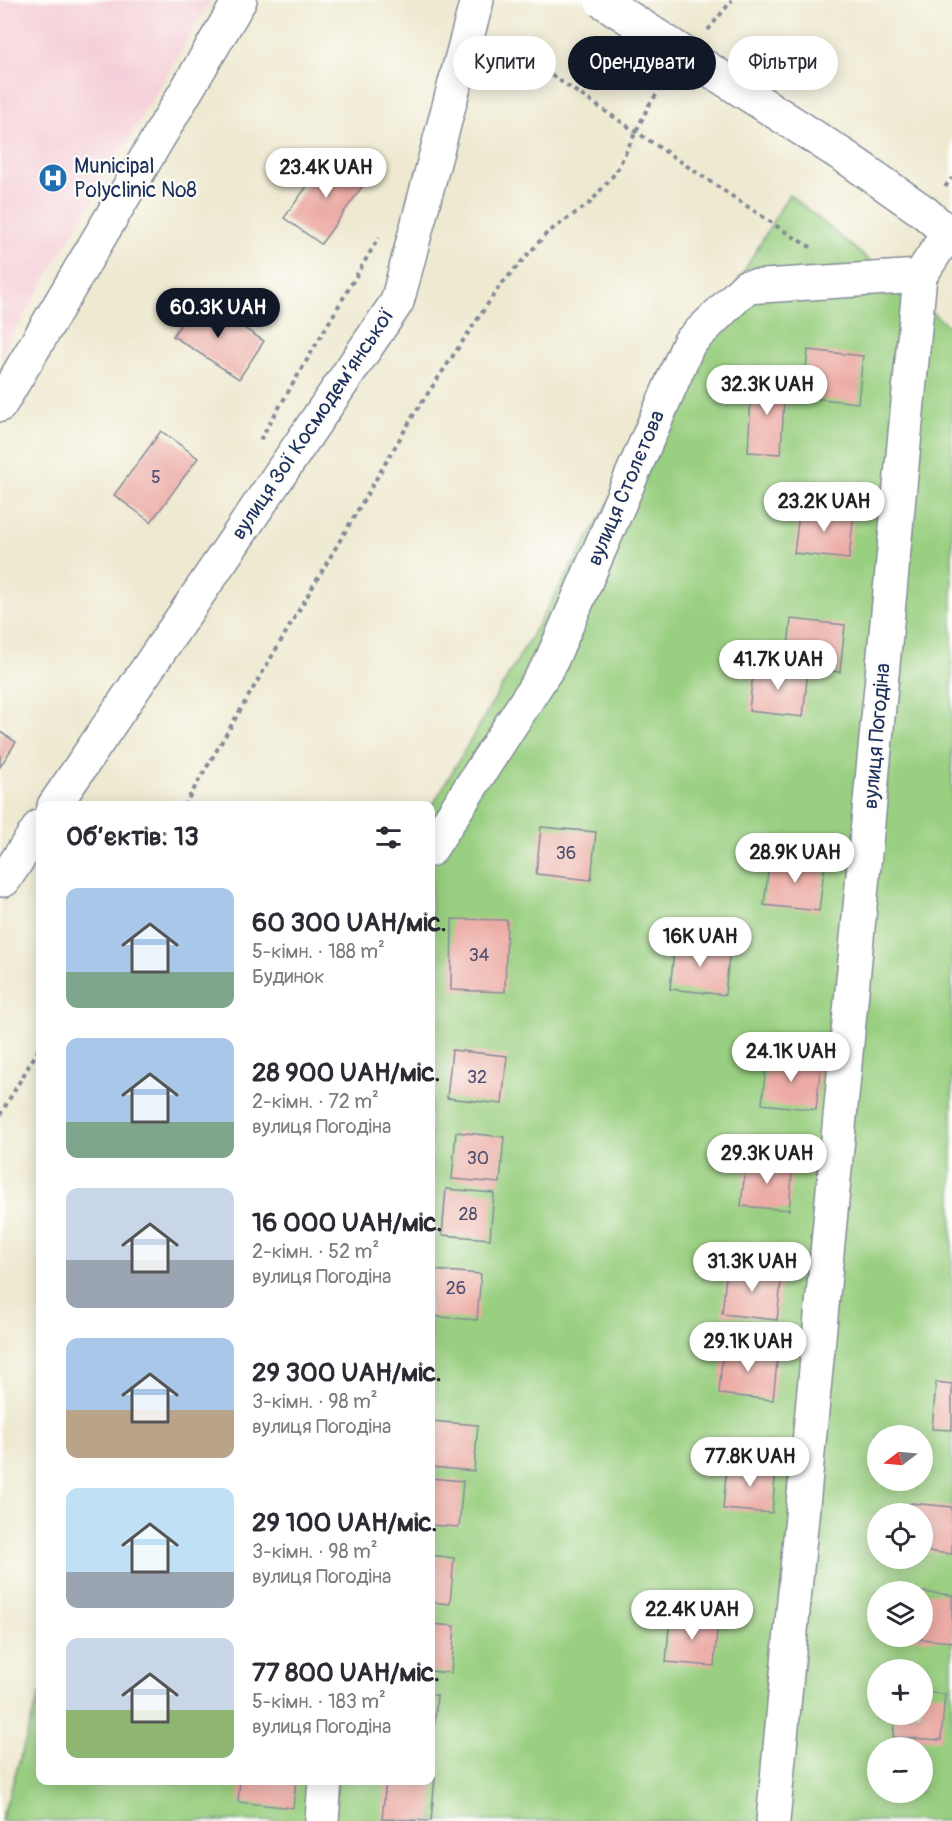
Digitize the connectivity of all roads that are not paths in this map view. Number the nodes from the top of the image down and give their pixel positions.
1 (240, 0) edge
2 (477, 0) edge
3 (601, 0) edge
4 (950, 235) edge
5 (920, 276) junction
6 (0, 405) edge
7 (57, 801) edge
8 (36, 832) edge
9 (435, 842) edge
10 (0, 877) edge
11 (325, 1785) edge
12 (322, 1821) edge
13 (773, 1821) edge

1 - 6 street
2 - 7 street, вулиця Зої Космодем’янської
3 - 4 street, bridge
4 - 5 street, вулиця Погодіна
5 - 9 street, вулиця Столєтова
5 - 13 street, вулиця Погодіна
8 - 10 street
11 - 12 street

